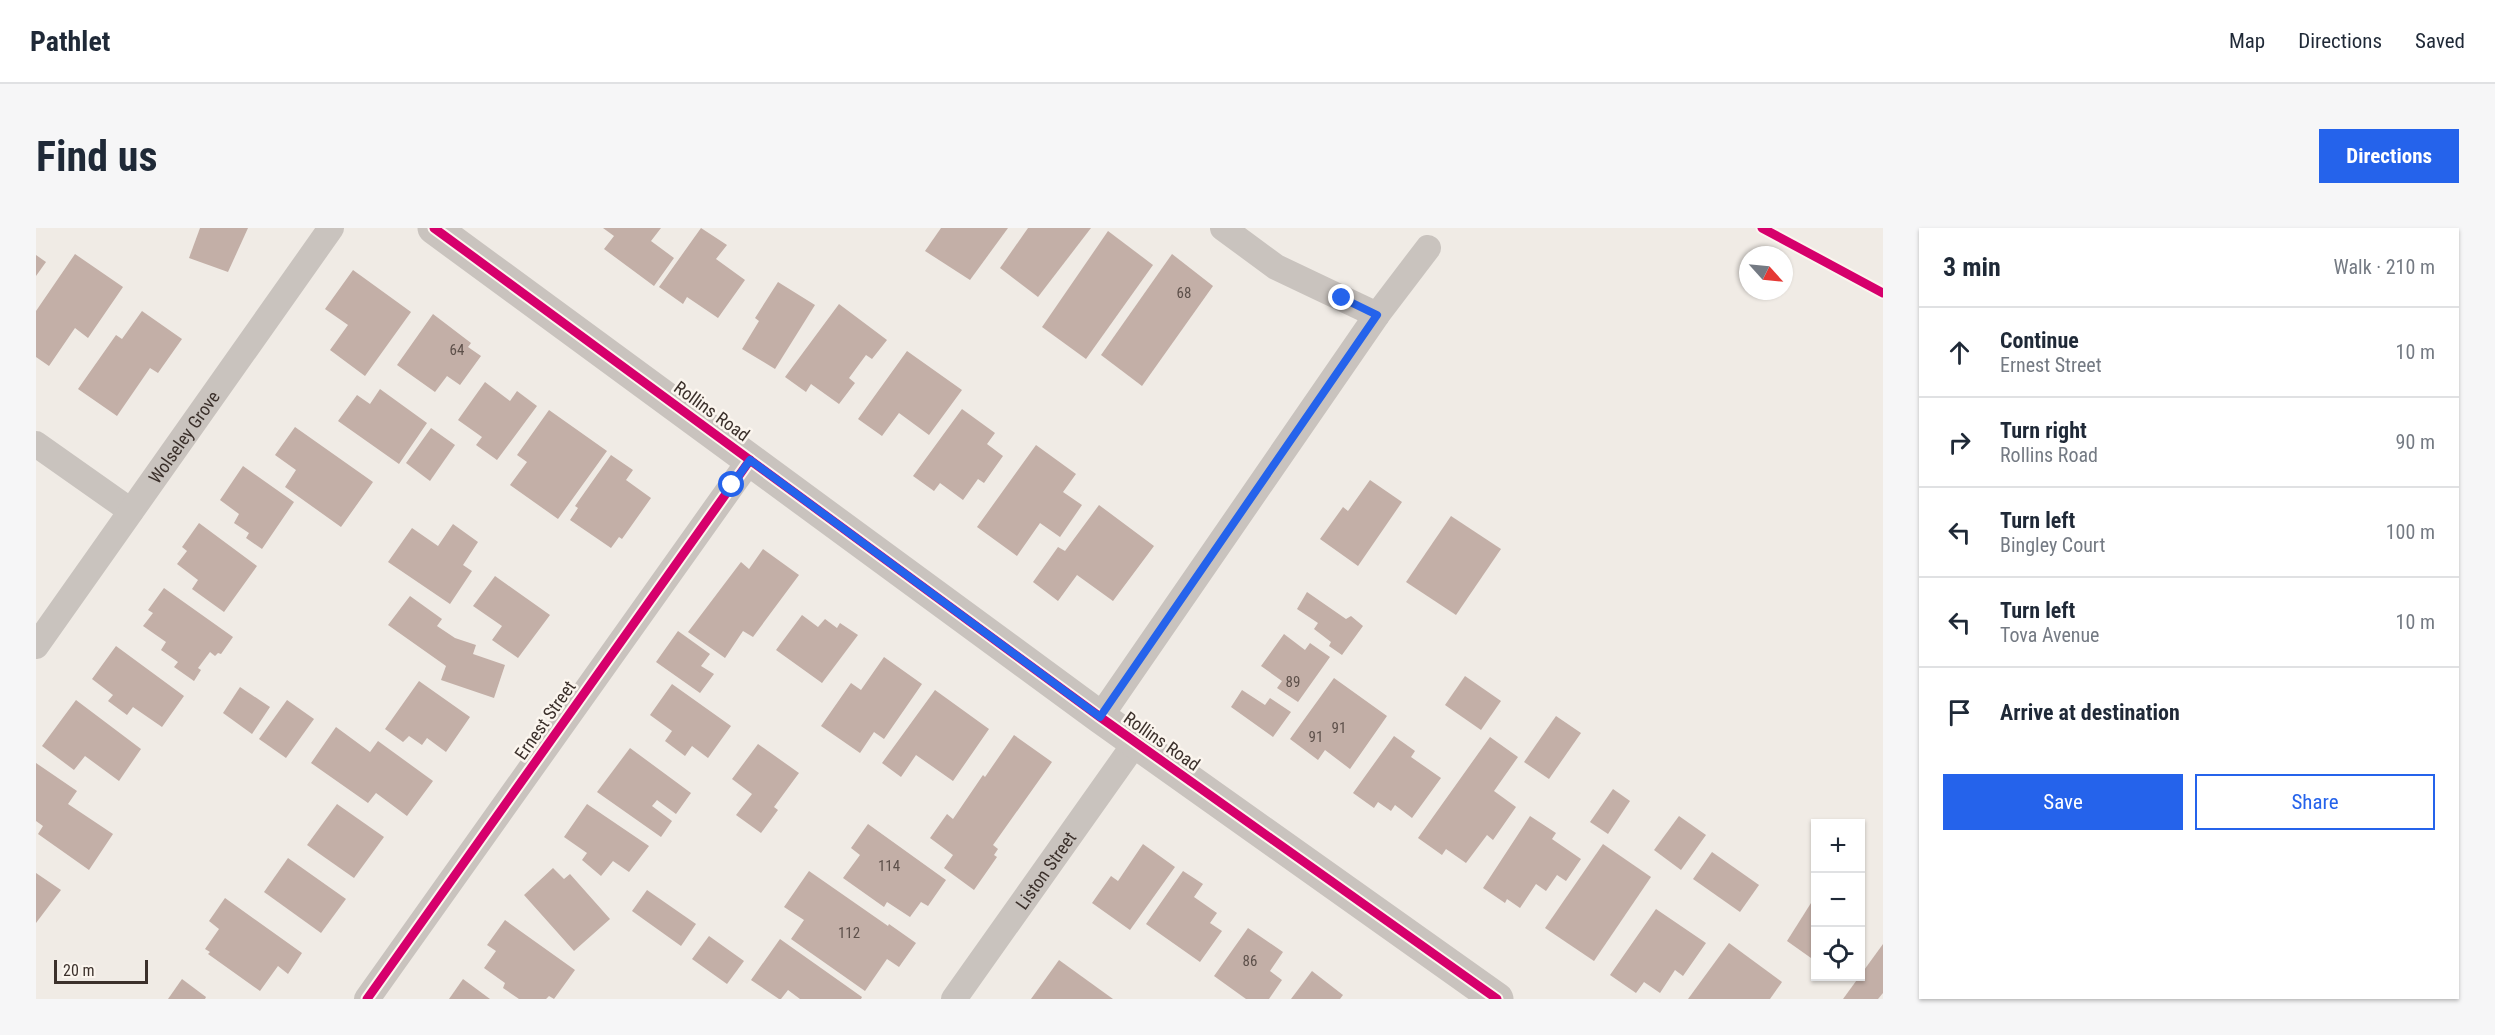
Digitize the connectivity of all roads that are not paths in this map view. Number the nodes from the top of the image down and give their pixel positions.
1 (331, 228) edge
2 (434, 228) edge
3 (1222, 228) edge
4 (1428, 248) dead end
5 (1377, 315) junction
6 (36, 444) edge
7 (750, 460) junction
8 (131, 512) junction
9 (36, 646) edge
10 (1100, 717) junction
11 (1136, 742) junction
12 (367, 999) edge
13 (954, 999) edge
14 (1497, 999) edge

1 - 8 street, Wolseley Grove
2 - 7 street, Rollins Road
3 - 5 street
4 - 5 street
5 - 10 street
6 - 8 street
7 - 10 street, Rollins Road
7 - 12 street, Ernest Street
8 - 9 street, Wolseley Grove
10 - 11 street, Rollins Road
11 - 13 street, Liston Street
11 - 14 street, Rollins Road

